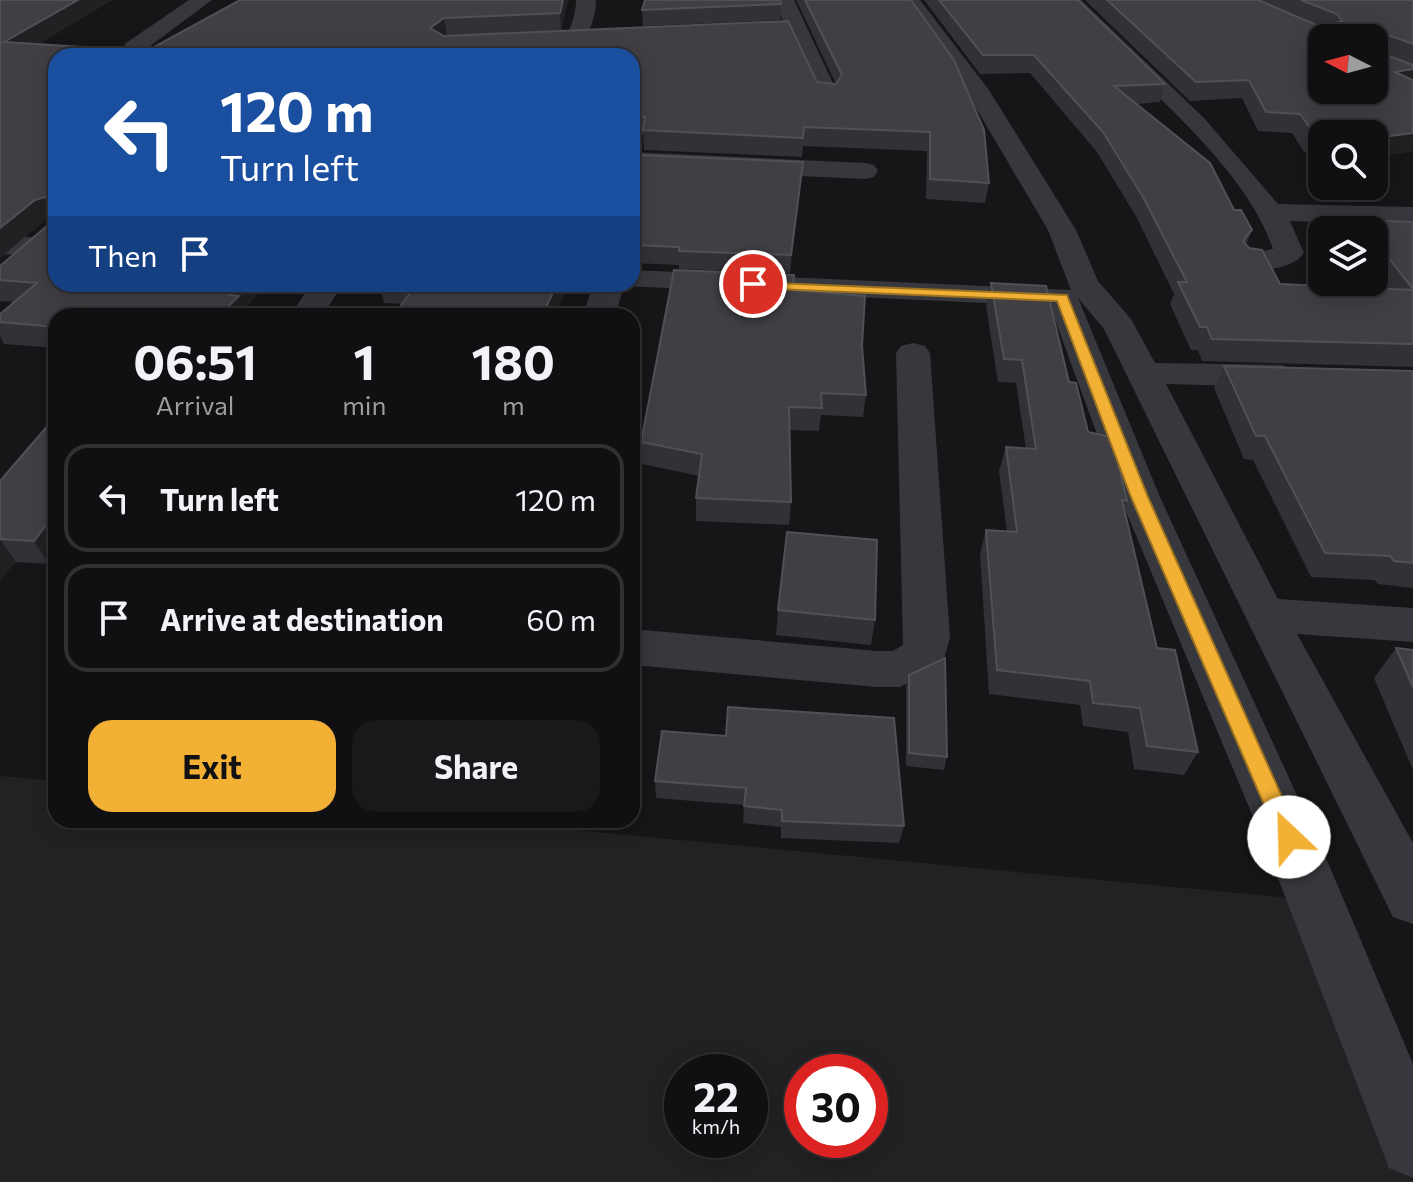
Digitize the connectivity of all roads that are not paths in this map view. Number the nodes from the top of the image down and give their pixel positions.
1 (202, 0) edge
2 (586, 0) edge
3 (784, 0) edge
4 (910, 0) edge
5 (1070, 0) edge
6 (548, 38) edge
7 (582, 43) edge
8 (134, 48) edge
9 (826, 94) edge
10 (640, 160) edge
11 (865, 171) dead end
12 (1273, 212) junction
13 (1413, 216) edge
14 (48, 241) edge
15 (48, 242) edge
16 (0, 245) edge
17 (1252, 261) edge
18 (0, 278) edge
19 (640, 279) edge
20 (1073, 290) junction
21 (913, 353) dead end
22 (1143, 373) junction
23 (1318, 377) edge
24 (1264, 615) junction
25 (1413, 625) edge
26 (640, 648) edge
27 (1413, 898) edge
28 (1413, 1144) edge

1 - 8 street
2 - 7 street
3 - 9 street
4 - 20 street
5 - 12 street
6 - 7 street
10 - 11 street
12 - 13 street
12 - 17 street
14 - 16 street
15 - 18 street
19 - 20 street
20 - 22 street
20 - 28 street
21 - 26 street
22 - 23 street
22 - 24 street
24 - 25 street
24 - 27 street

